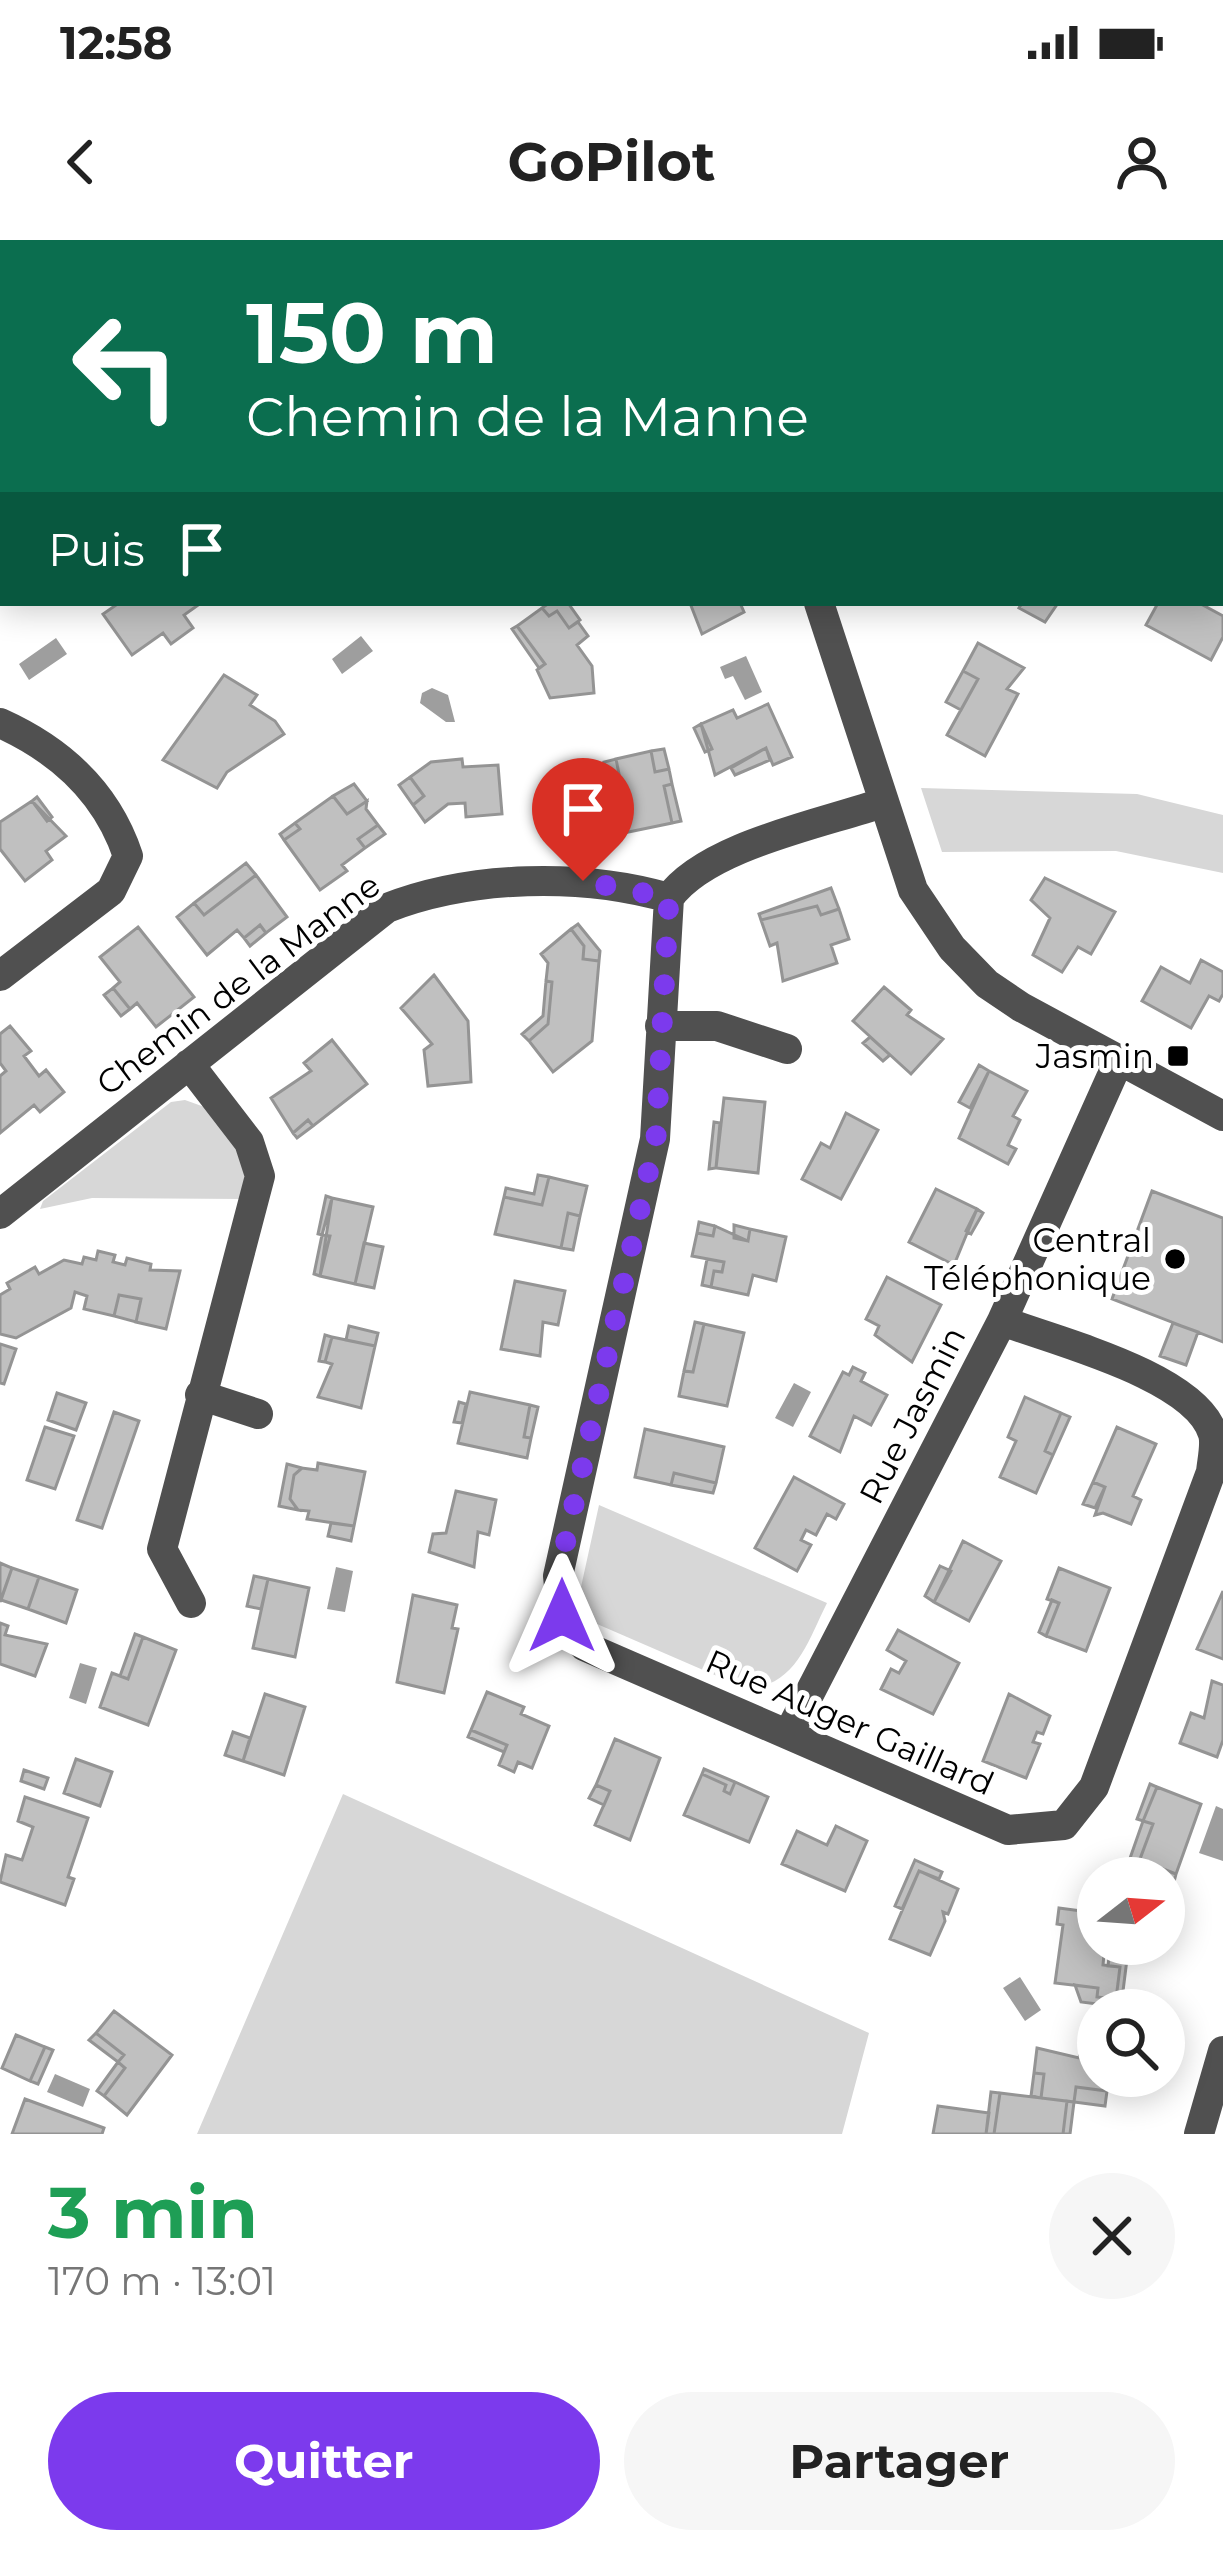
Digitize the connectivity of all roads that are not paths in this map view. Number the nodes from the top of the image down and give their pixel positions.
1 (820, 606) edge
2 (0, 723) edge
3 (882, 803) junction
4 (669, 898) junction
5 (0, 976) edge
6 (660, 1026) junction
7 (788, 1049) dead end
8 (1119, 1060) junction
9 (189, 1064) junction
10 (1223, 1116) edge
11 (0, 1214) edge
12 (1002, 1321) junction
13 (200, 1395) junction
14 (258, 1414) dead end
15 (191, 1603) dead end
16 (789, 1733) junction
17 (1223, 2051) edge
18 (1199, 2134) edge

1 - 3 street
2 - 5 street
3 - 4 street
3 - 8 street
4 - 6 street, Rue Auger Gaillard
4 - 9 street, Chemin de la Manne
6 - 7 street
6 - 16 street, Rue Auger Gaillard
8 - 10 street
8 - 12 street, Rue Jasmin
9 - 11 street, Chemin de la Manne
9 - 13 street
12 - 16 street, Rue Jasmin
12 - 16 street, Rue Auger Gaillard
13 - 14 street
13 - 15 street
17 - 18 street

